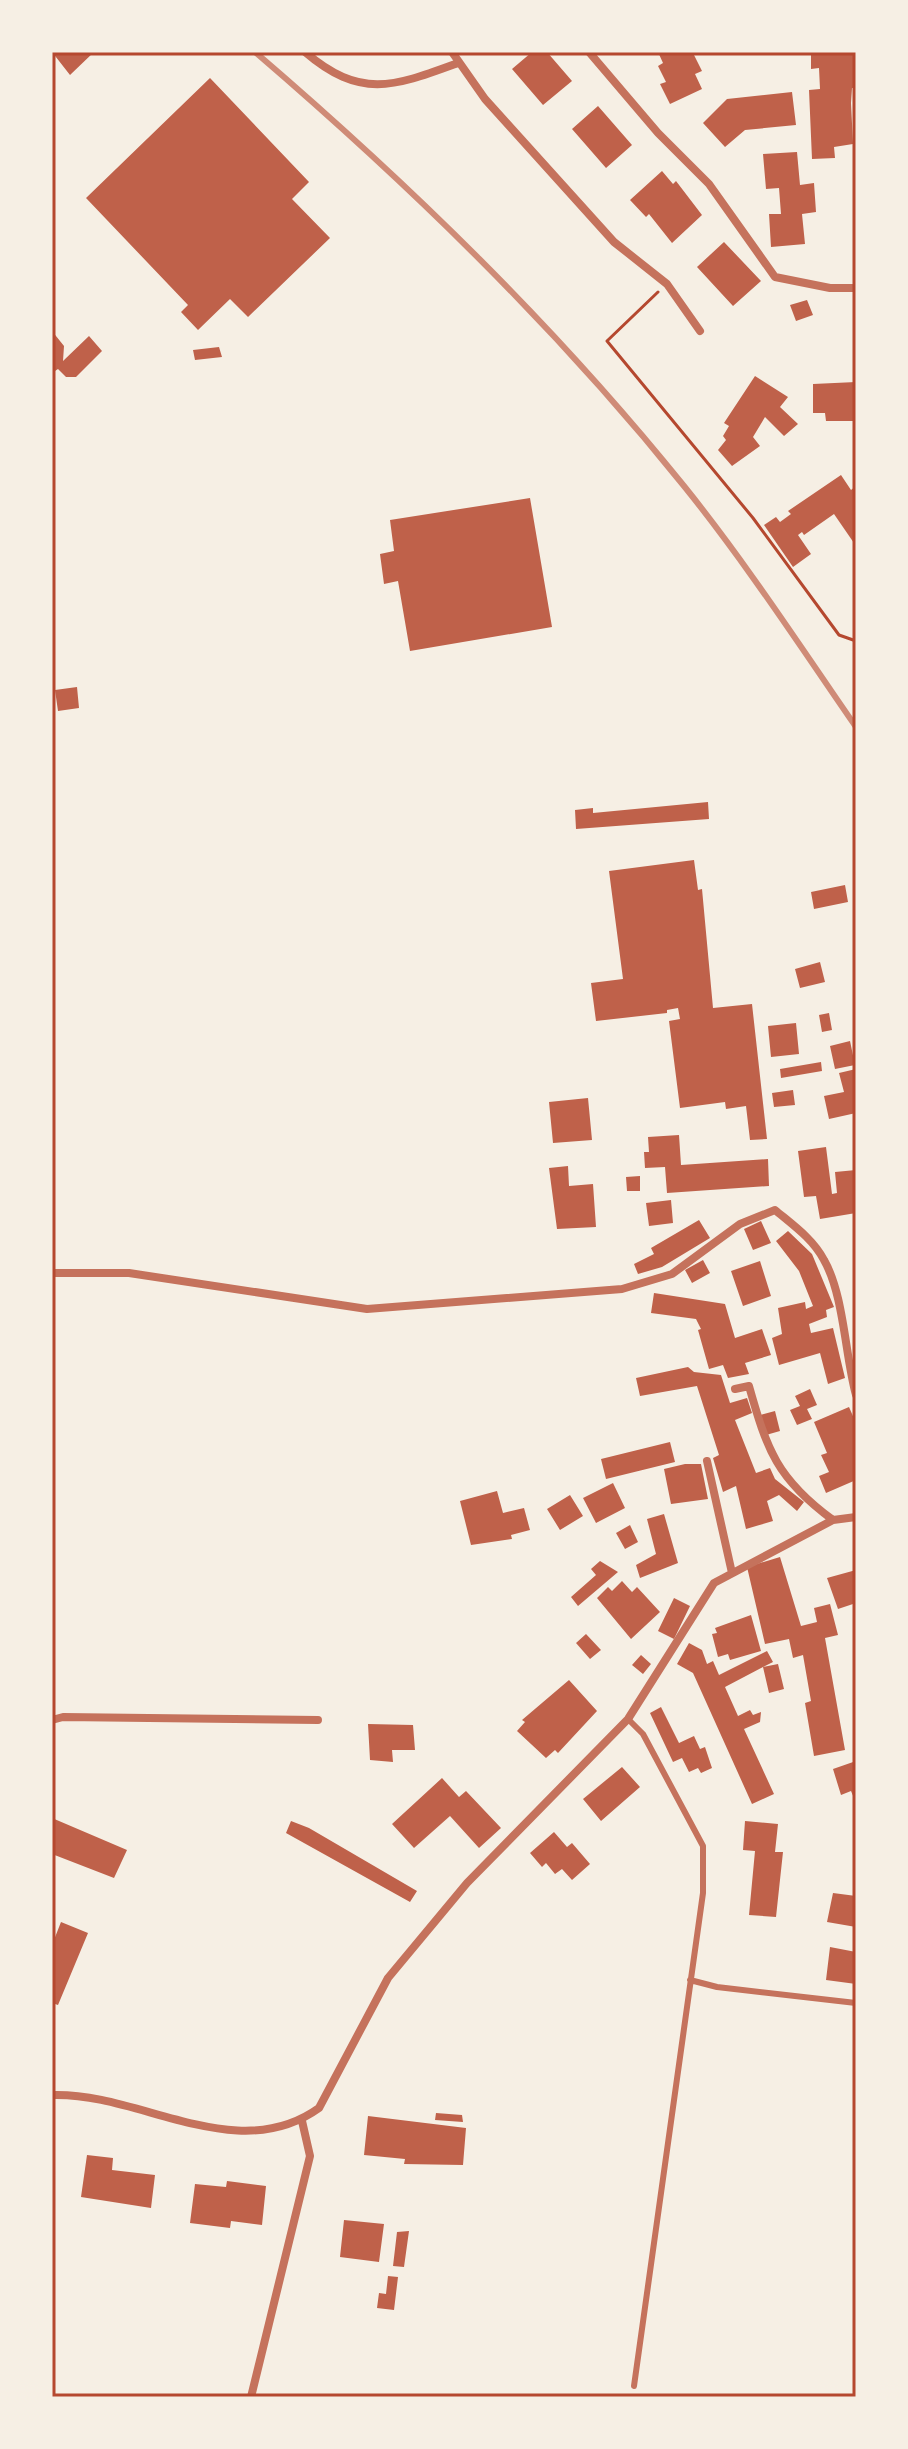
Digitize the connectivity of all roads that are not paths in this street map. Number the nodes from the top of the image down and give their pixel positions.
1 (305, 52) edge
2 (452, 52) edge
3 (589, 52) edge
4 (458, 63) junction
5 (856, 288) edge
6 (700, 331) dead end
7 (52, 1273) edge
8 (735, 1389) dead end
9 (856, 1395) edge
10 (707, 1461) dead end
11 (856, 1517) edge
12 (833, 1520) junction
13 (732, 1573) junction
14 (628, 1719) junction
15 (52, 1720) edge
16 (318, 1720) dead end
17 (690, 1980) junction
18 (856, 2003) edge
19 (52, 2095) edge
20 (302, 2121) junction
21 (634, 2386) dead end
22 (251, 2397) edge

1 - 4 street
2 - 4 street
3 - 5 street
4 - 6 street
7 - 9 street
8 - 12 street
10 - 13 street
11 - 12 street
12 - 13 street
13 - 14 street
14 - 17 lane
14 - 20 street
15 - 16 street
17 - 18 lane
17 - 21 lane
19 - 20 street
20 - 22 street

